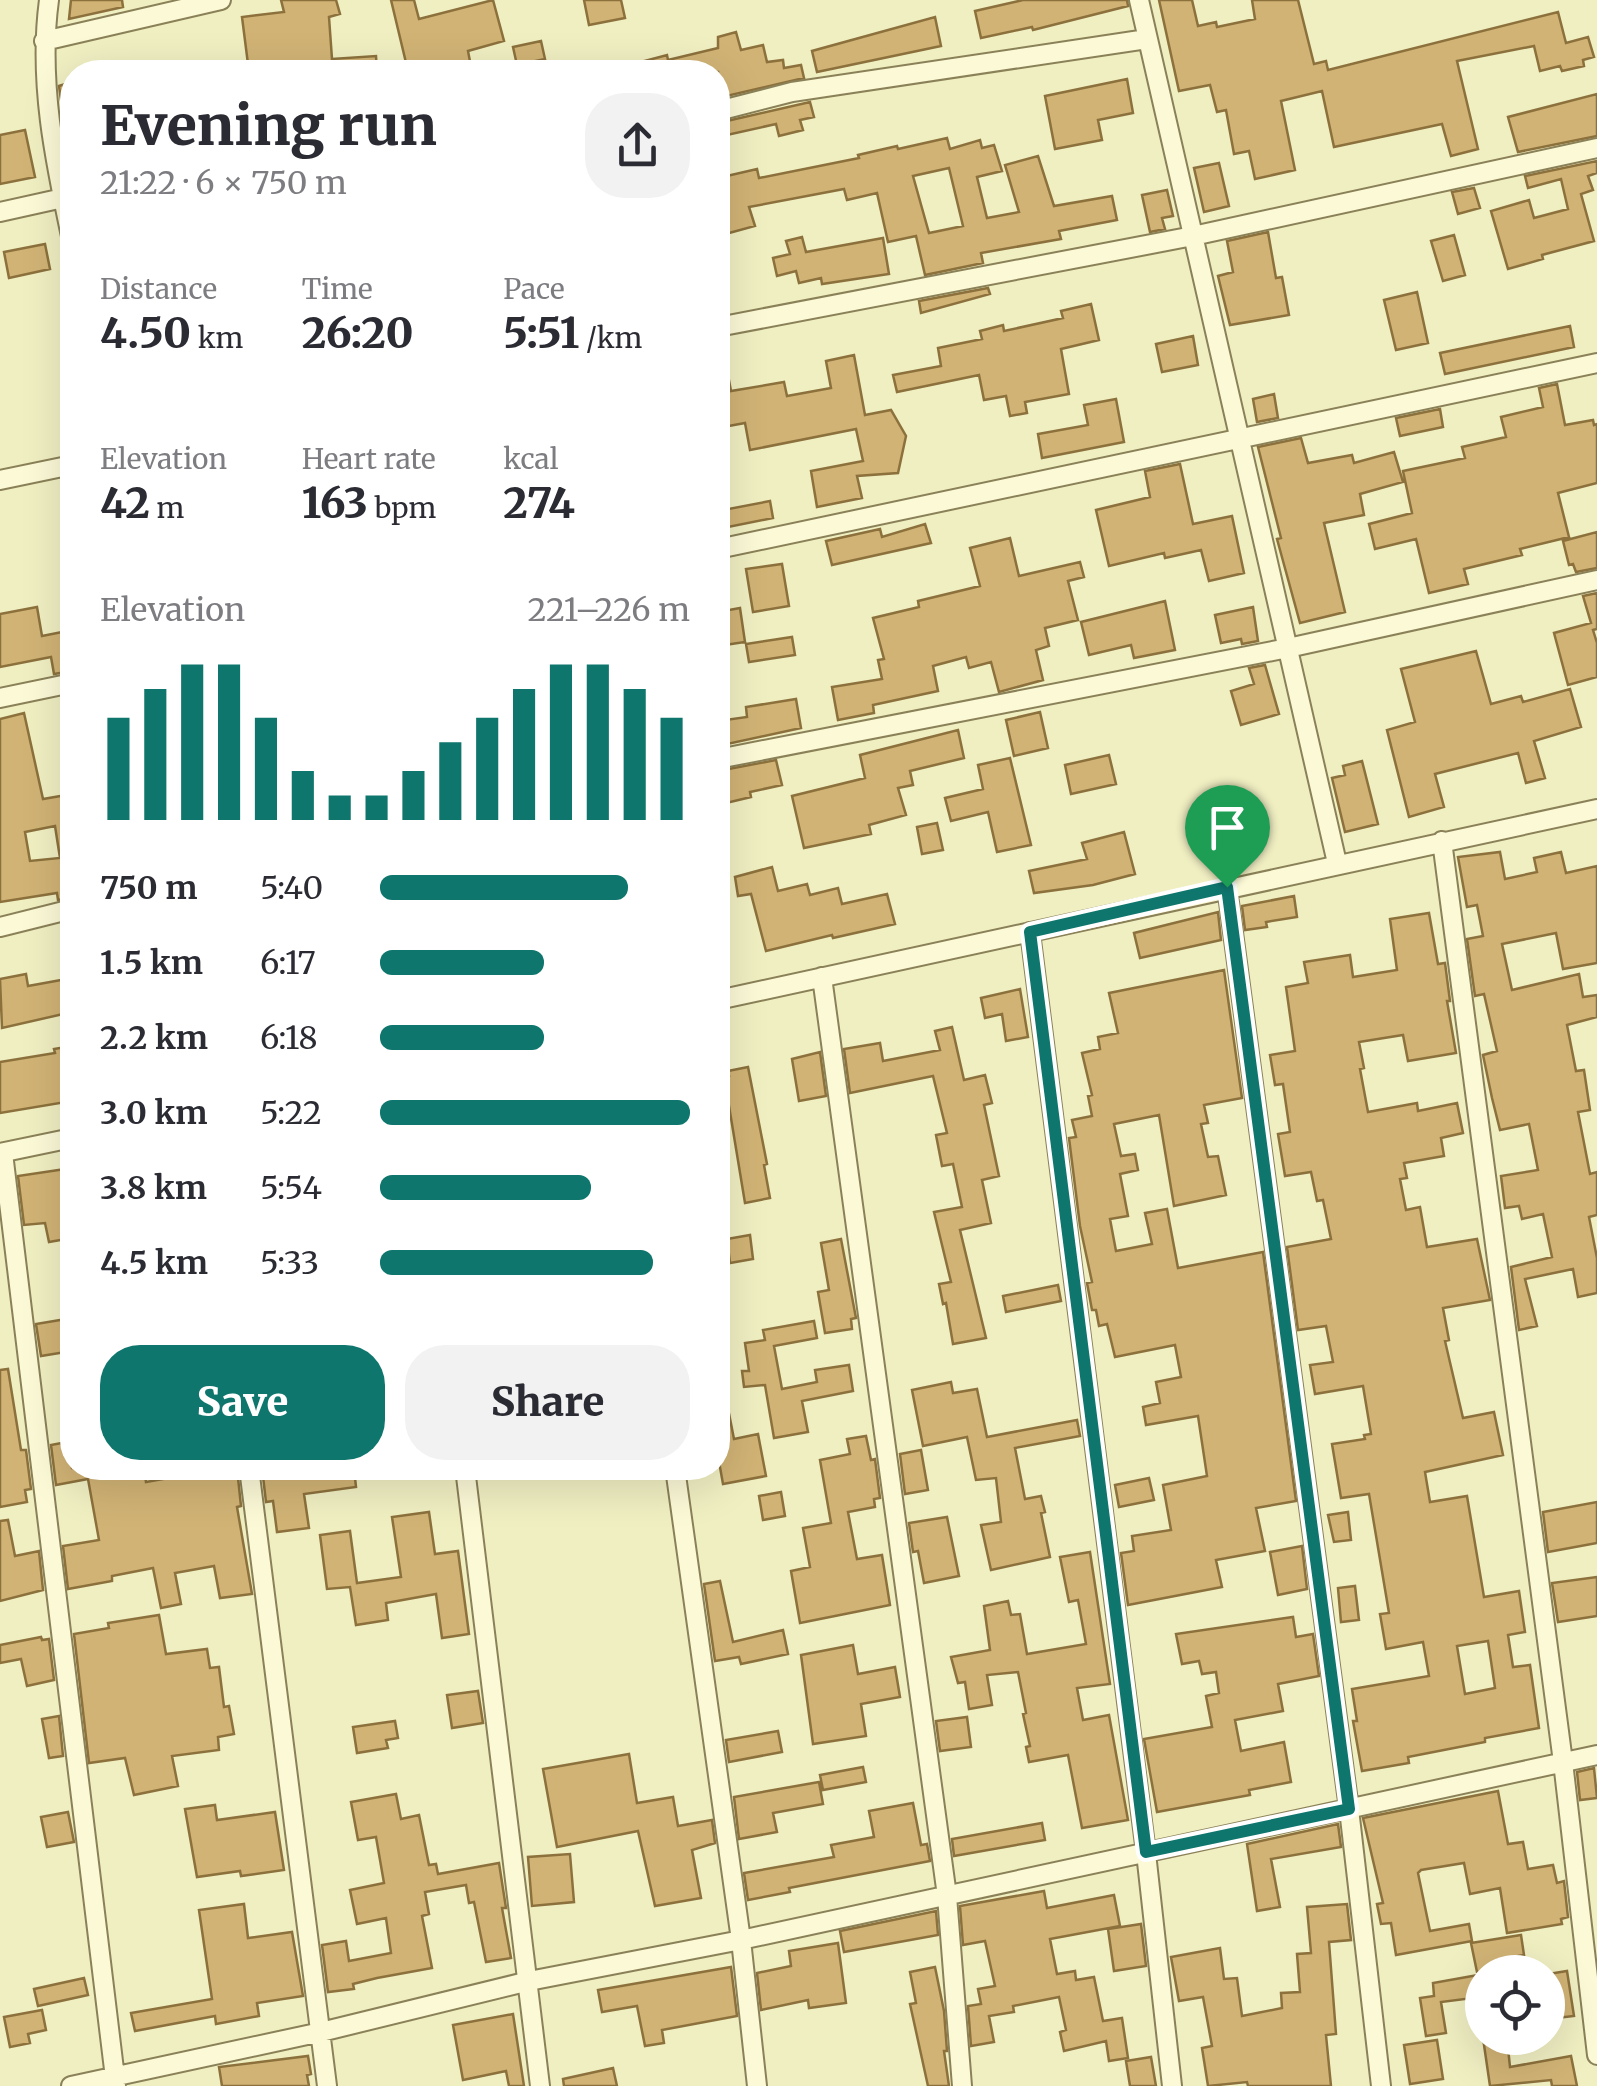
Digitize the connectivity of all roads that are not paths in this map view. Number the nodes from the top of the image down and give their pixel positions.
1 (49, 0) edge
2 (221, 0) edge
3 (1139, 0) edge
4 (1148, 39) junction
5 (44, 41) junction
6 (730, 108) edge
7 (1597, 148) edge
8 (60, 187) edge
9 (60, 199) edge
10 (0, 212) edge
11 (1193, 236) junction
12 (730, 325) edge
13 (1597, 362) edge
14 (1242, 440) junction
15 (60, 467) edge
16 (0, 480) edge
17 (730, 547) edge
18 (1597, 580) edge
19 (1288, 648) junction
20 (60, 686) edge
21 (0, 698) edge
22 (730, 757) edge
23 (1597, 809) edge
24 (1442, 841) junction
25 (1338, 863) junction
26 (1227, 887) junction
27 (60, 911) edge
28 (0, 927) edge
29 (1030, 932) junction
30 (822, 977) junction
31 (730, 997) edge
32 (60, 1141) edge
33 (2, 1153) edge
34 (252, 1480) edge
35 (467, 1480) edge
36 (677, 1480) edge
37 (1597, 1754) edge
38 (1563, 1762) junction
39 (1349, 1809) junction
40 (1146, 1852) junction
41 (947, 1896) junction
42 (741, 1940) junction
43 (529, 1981) junction
44 (321, 2032) junction
45 (1597, 2055) edge
46 (115, 2081) edge
47 (71, 2086) edge
48 (327, 2086) edge
49 (540, 2086) edge
50 (757, 2086) edge
51 (962, 2086) edge
52 (1172, 2086) edge
53 (1382, 2086) edge

1 - 5 street
2 - 5 street
3 - 4 street
4 - 6 street
4 - 11 street
5 - 8 street
7 - 11 street
9 - 10 street
11 - 12 street
11 - 14 street
13 - 14 street
14 - 17 street
14 - 19 street
15 - 16 street
18 - 19 street
19 - 22 street
19 - 25 street
20 - 21 street
23 - 24 street
24 - 25 street
24 - 38 street
25 - 26 street
26 - 29 street
26 - 39 street
27 - 28 street
29 - 30 street
29 - 40 street
30 - 31 street
30 - 41 street
32 - 33 street
33 - 46 street
34 - 44 street
35 - 43 street
36 - 42 street
37 - 38 street
38 - 39 street
38 - 45 street
39 - 40 street
39 - 53 street
40 - 41 street
40 - 52 street
41 - 42 street
41 - 51 street
42 - 43 street
42 - 50 street
43 - 44 street
43 - 49 street
44 - 46 street
44 - 48 street
46 - 47 street

